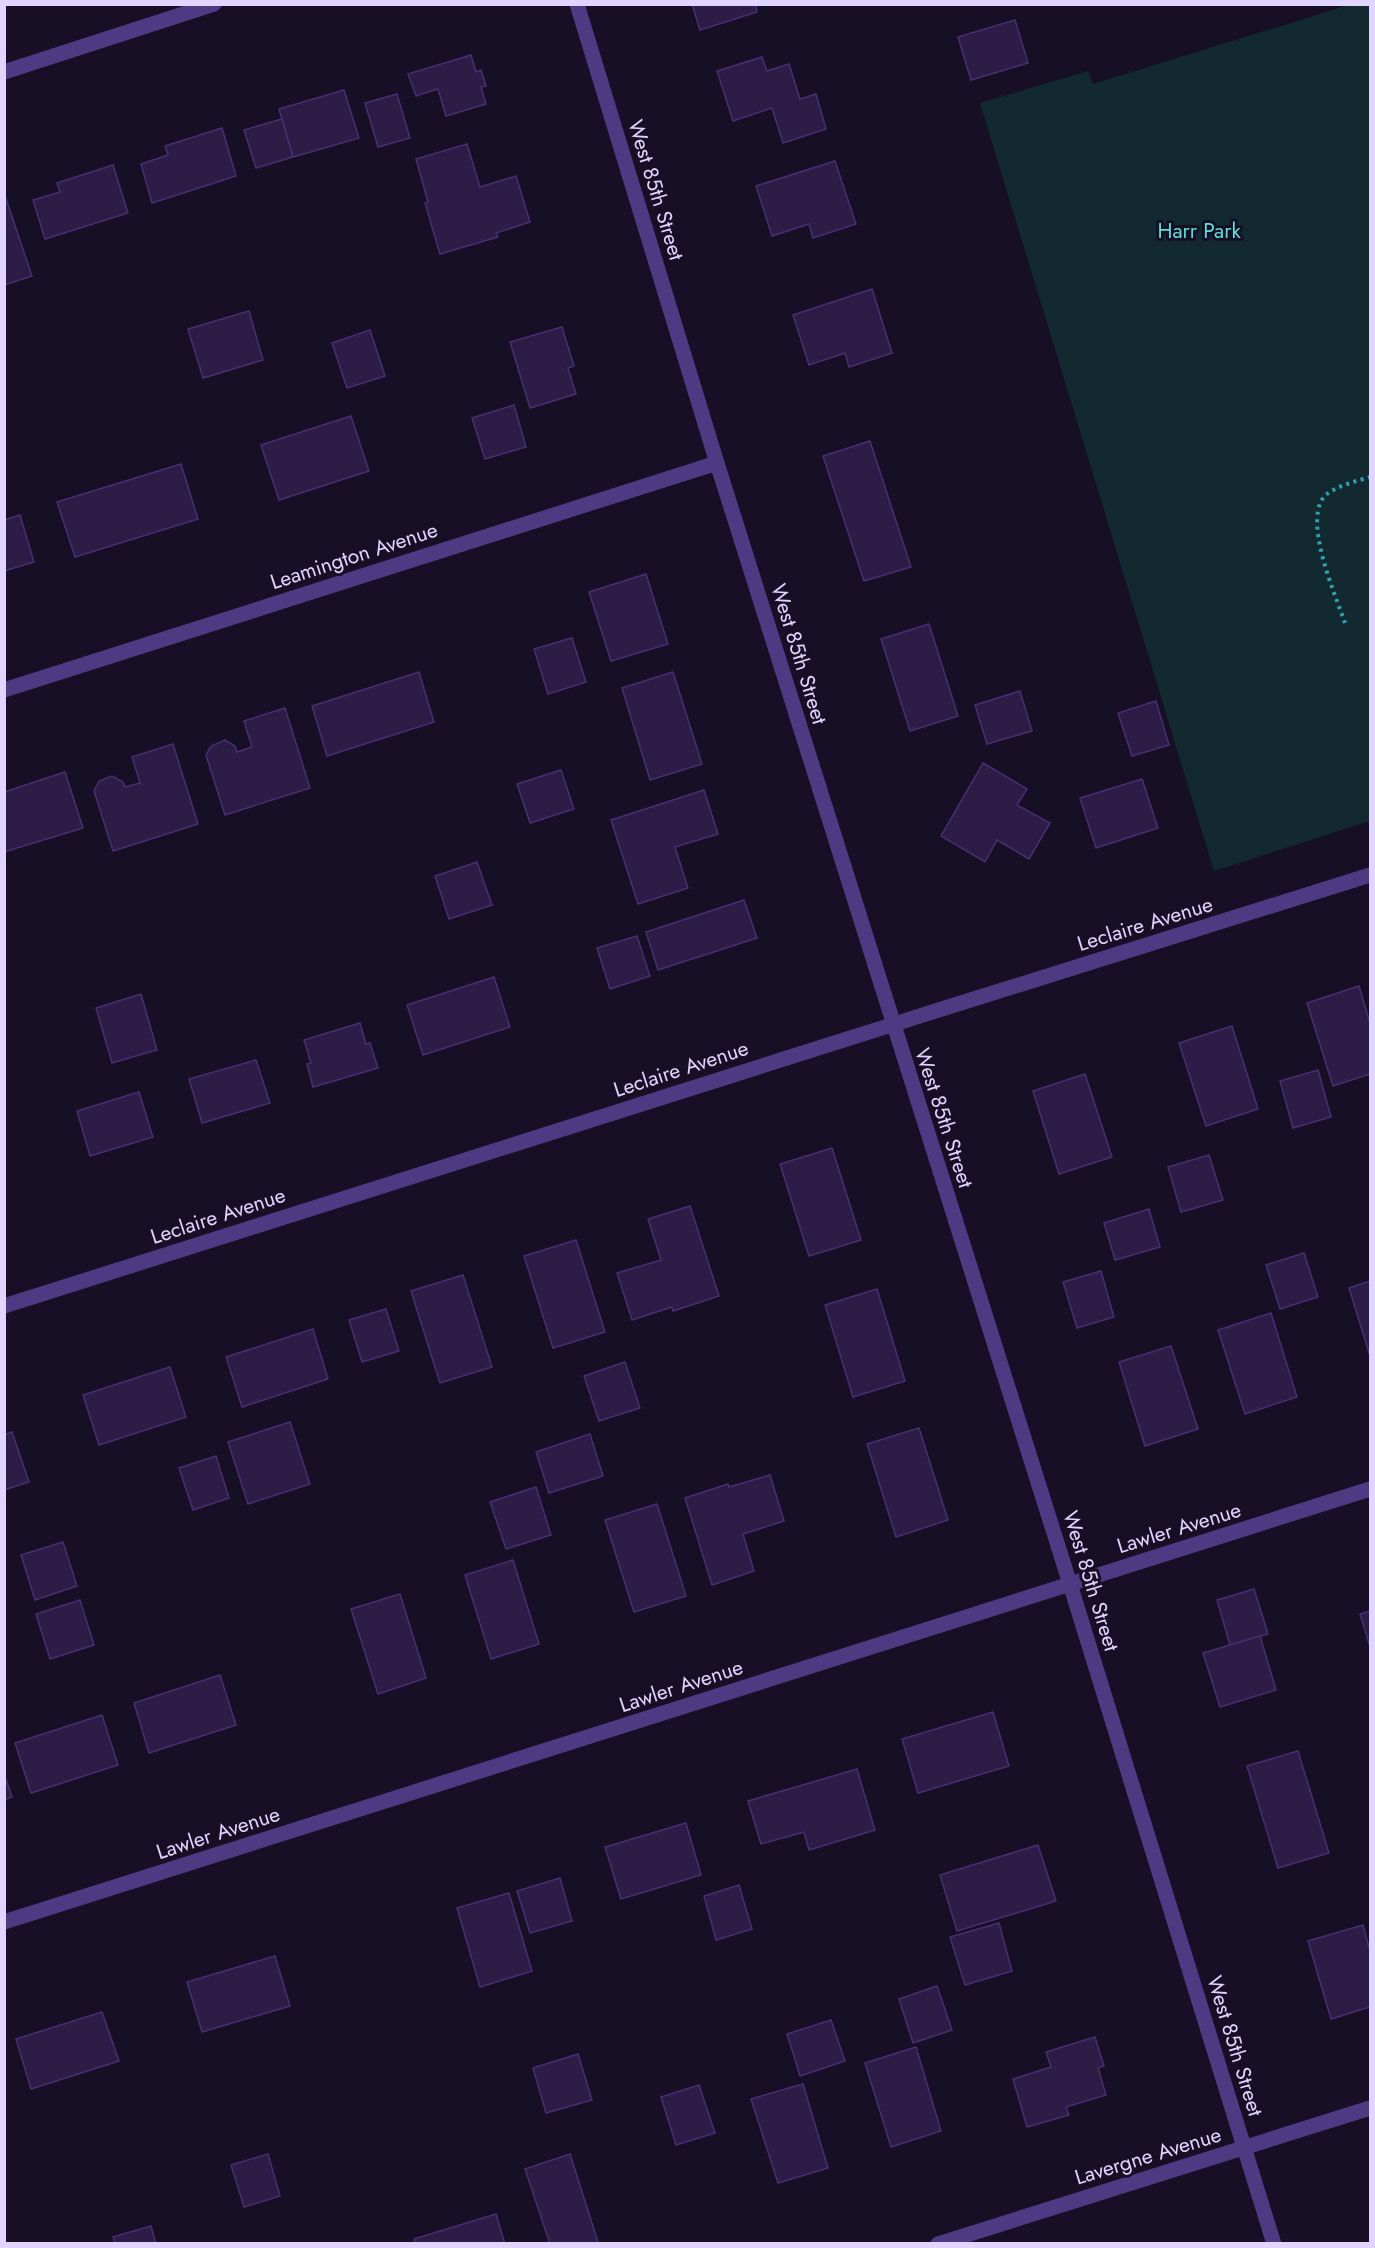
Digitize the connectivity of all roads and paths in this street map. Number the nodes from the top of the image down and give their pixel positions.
1 (214, 4) edge
2 (577, 4) edge
3 (4, 72) edge
4 (717, 463) junction
5 (1371, 477) edge
6 (1345, 623) dead end
7 (4, 690) edge
8 (1371, 875) edge
9 (893, 1024) junction
10 (4, 1306) edge
11 (1371, 1489) edge
12 (1070, 1584) junction
13 (4, 1922) edge
14 (1371, 2108) edge
15 (1245, 2148) junction
16 (938, 2244) edge
17 (1274, 2244) edge

1 - 3 street
2 - 4 street, West 85th Street
4 - 7 street, Leamington Avenue
4 - 9 street, West 85th Street
5 - 6 path
8 - 9 street, Leclaire Avenue
9 - 10 street, Leclaire Avenue
9 - 12 street, West 85th Street
11 - 12 street, Lawler Avenue
12 - 13 street, Lawler Avenue
12 - 15 street, West 85th Street
14 - 15 street, Lavergne Avenue
15 - 16 street, Lavergne Avenue
15 - 17 street, West 85th Street

